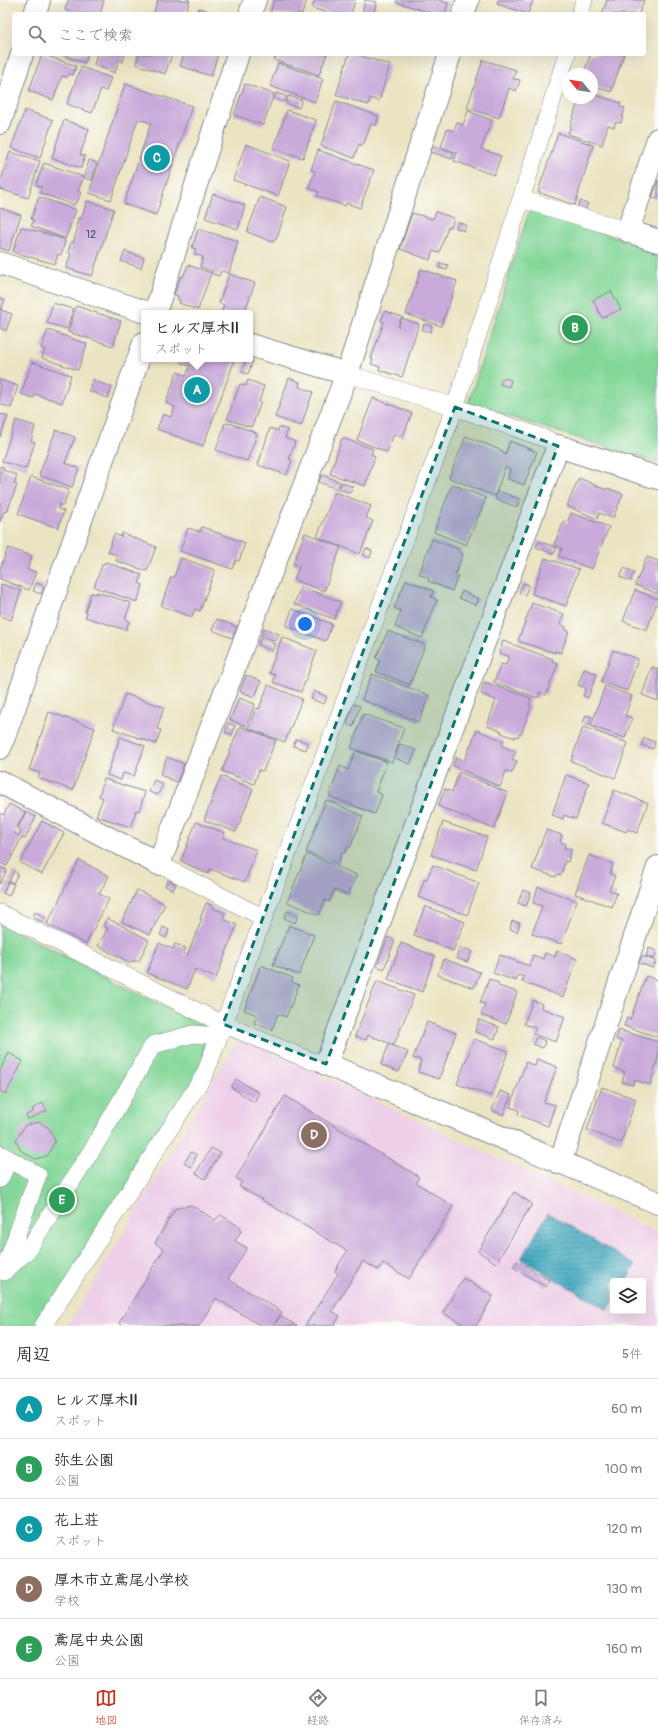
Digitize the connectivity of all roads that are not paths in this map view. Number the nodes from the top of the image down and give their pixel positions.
1 (39, 0) edge
2 (255, 0) edge
3 (468, 0) edge
4 (584, 0) edge
5 (36, 12) edge
6 (251, 12) edge
7 (464, 12) edge
8 (581, 12) edge
9 (21, 56) edge
10 (237, 56) edge
11 (449, 56) edge
12 (566, 56) edge
13 (0, 123) edge
14 (658, 139) edge
15 (521, 199) junction
16 (628, 232) junction
17 (658, 241) edge
18 (0, 263) edge
19 (156, 310) edge
20 (141, 311) edge
21 (253, 346) edge
22 (141, 351) edge
23 (347, 374) junction
24 (455, 407) junction
25 (558, 446) junction
26 (658, 478) edge
27 (0, 748) edge
28 (0, 782) edge
29 (159, 864) junction
30 (658, 867) edge
31 (0, 913) edge
32 (264, 918) junction
33 (221, 1030) junction
34 (326, 1064) junction
35 (5, 1157) edge
36 (560, 1163) junction
37 (0, 1179) edge
38 (658, 1204) edge
39 (2, 1277) edge
40 (43, 1326) edge

1 - 5 street
2 - 6 street
3 - 7 street
4 - 8 street
9 - 13 street
10 - 19 street
11 - 23 street
12 - 15 street
14 - 16 street
15 - 16 street
15 - 24 street
16 - 17 street
18 - 20 street
21 - 23 street
22 - 27 street
23 - 24 street
23 - 29 street
24 - 25 street
24 - 32 street
25 - 26 street
25 - 34 street
28 - 29 street
29 - 32 street
30 - 36 street
31 - 33 street
32 - 33 street
33 - 34 street
33 - 39 street
33 - 40 street
34 - 36 street
35 - 37 street
35 - 39 street
36 - 38 street

